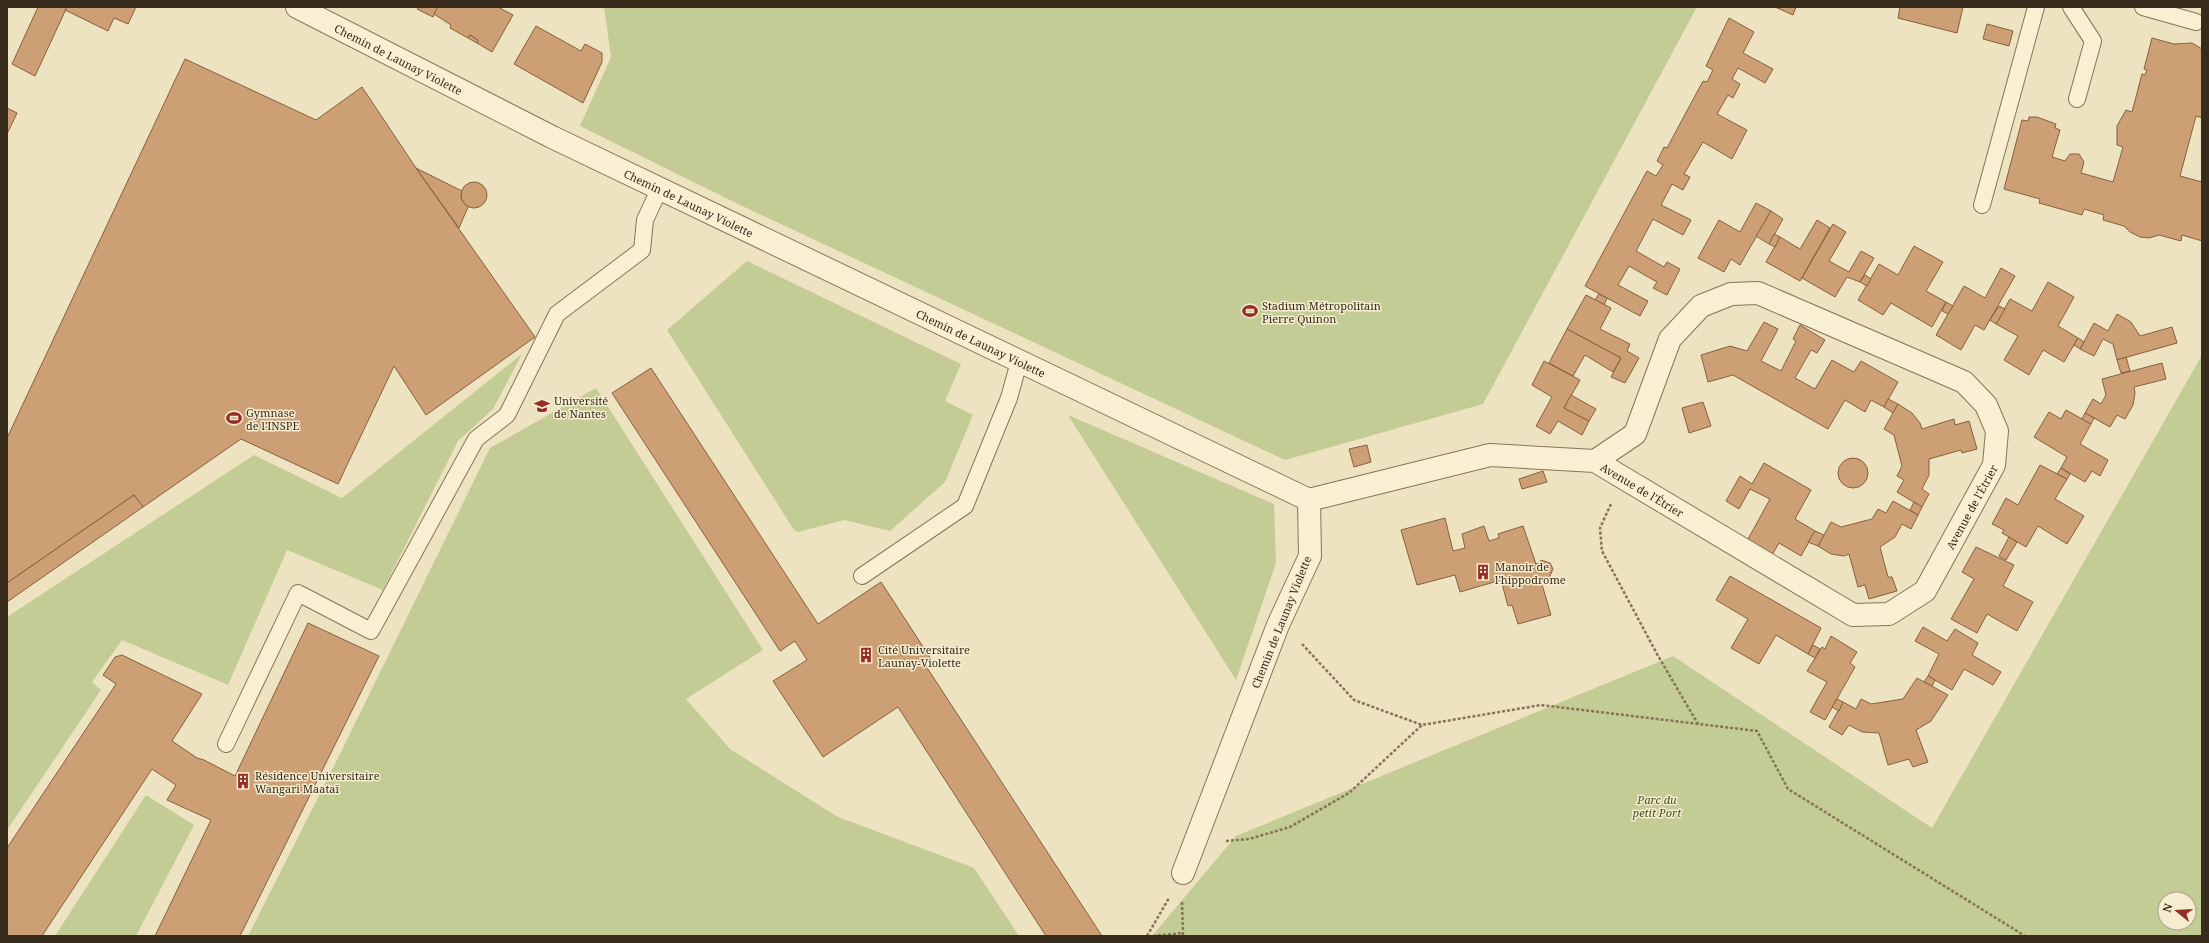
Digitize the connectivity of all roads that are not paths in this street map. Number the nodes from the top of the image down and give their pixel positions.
1 (297, 7) edge
2 (2036, 7) edge
3 (2070, 7) edge
4 (2143, 7) edge
5 (2196, 22) dead end
6 (2077, 99) dead end
7 (659, 190) junction
8 (1982, 205) dead end
9 (1020, 362) junction
10 (1595, 461) junction
11 (1309, 500) junction
12 (862, 576) dead end
13 (226, 744) dead end
14 (1183, 873) road end

1 - 7 street, Chemin de Launay Violette
2 - 8 lane
3 - 6 lane
4 - 5 lane
7 - 9 street, Chemin de Launay Violette
7 - 13 lane
9 - 11 street, Chemin de Launay Violette
9 - 12 lane
10 - 10 street, Avenue de l'Étrier
10 - 11 street, Avenue de l'Étrier
11 - 14 street, Chemin de Launay Violette

